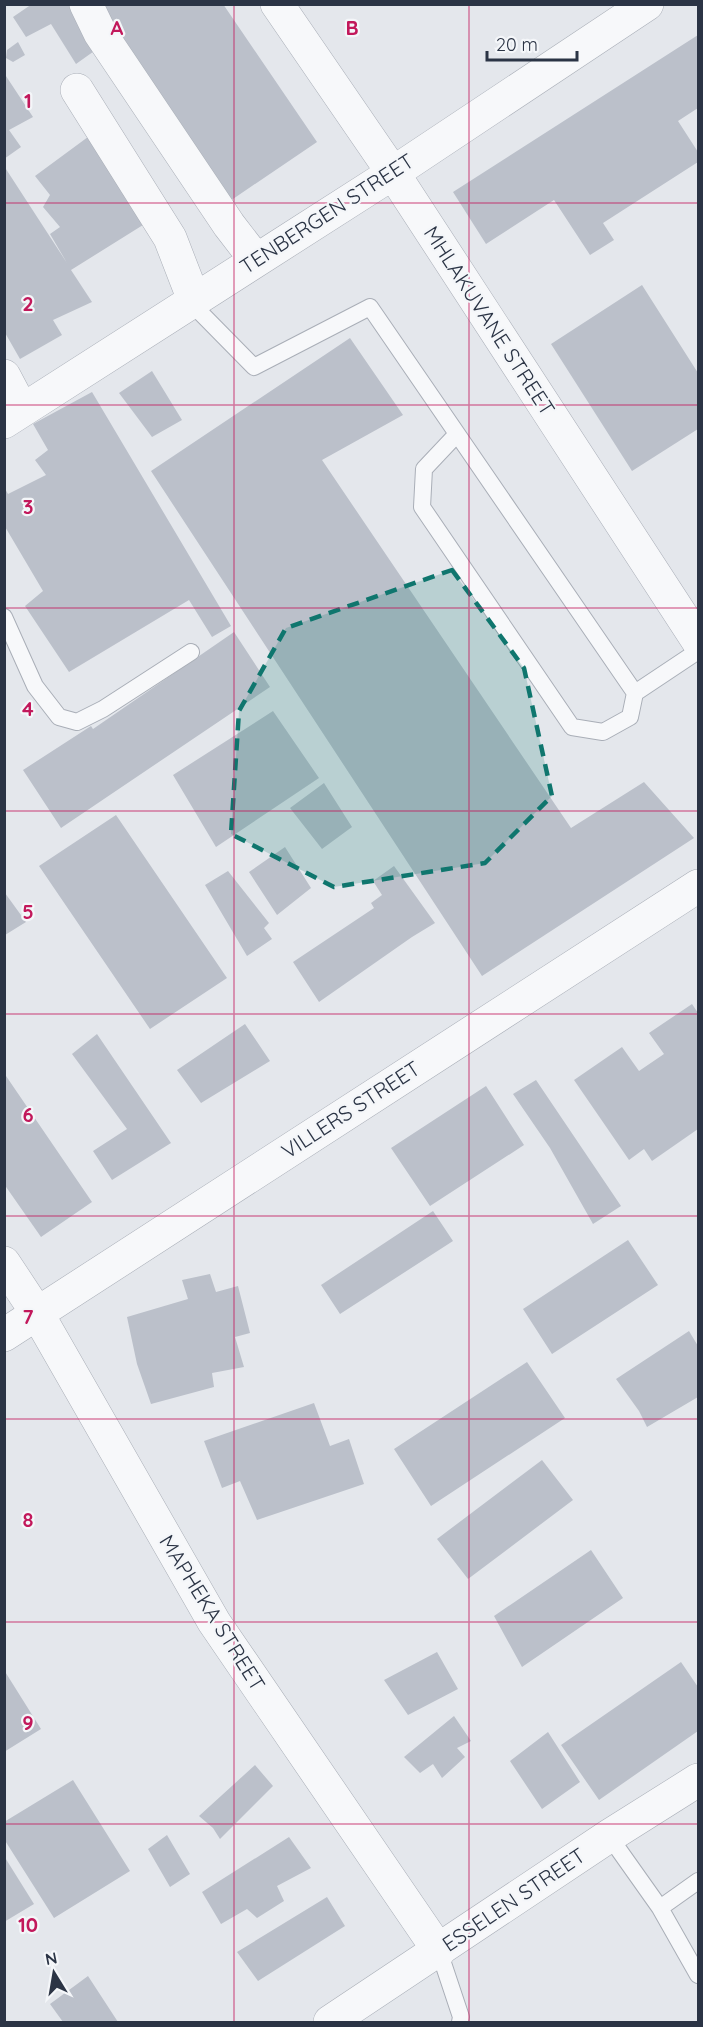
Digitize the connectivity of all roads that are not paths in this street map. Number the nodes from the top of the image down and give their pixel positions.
1 (86, 4) edge
2 (277, 4) edge
3 (647, 4) edge
4 (77, 90) dead end
5 (393, 173) junction
6 (256, 260) junction
7 (192, 301) junction
8 (4, 376) edge
9 (13, 416) edge
10 (457, 434) junction
11 (4, 617) edge
12 (699, 641) edge
13 (699, 651) edge
14 (191, 652) dead end
15 (635, 693) junction
16 (699, 886) edge
17 (4, 1263) edge
18 (37, 1313) junction
19 (4, 1335) edge
20 (699, 1780) edge
21 (609, 1836) junction
22 (699, 1881) edge
23 (660, 1908) junction
24 (439, 1951) junction
25 (699, 1975) edge
26 (463, 2021) edge
27 (330, 2022) edge

1 - 6 street
2 - 5 street, MHLAKUVANE STREET
3 - 5 street, TENBERGEN STREET
4 - 7 street
5 - 6 street, TENBERGEN STREET
5 - 12 street, MHLAKUVANE STREET
6 - 7 street, TENBERGEN STREET
7 - 9 street, TENBERGEN STREET
7 - 10 lane
8 - 9 street
10 - 15 lane
10 - 15 lane
11 - 14 lane
13 - 15 lane
16 - 18 street, VILLERS STREET
17 - 18 street, MAPHEKA STREET
18 - 19 street, VILLERS STREET
18 - 24 street, MAPHEKA STREET
20 - 21 street, ESSELEN STREET
21 - 23 lane
21 - 24 street, ESSELEN STREET
22 - 23 lane
23 - 25 lane
24 - 26 lane
24 - 27 street, ESSELEN STREET

